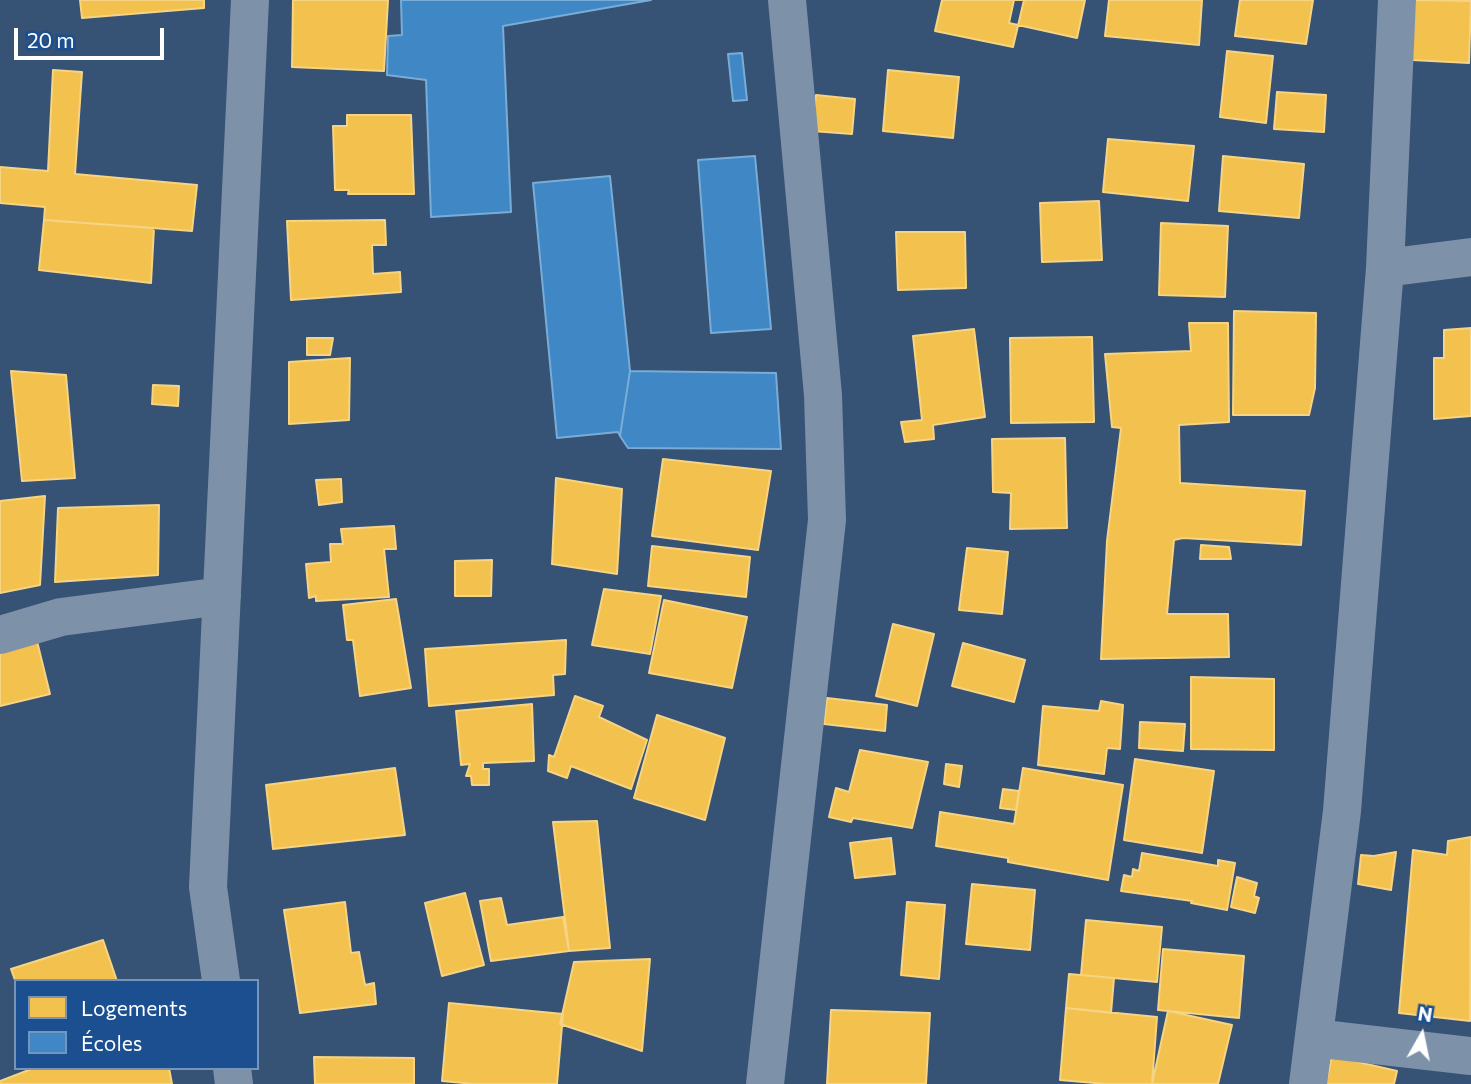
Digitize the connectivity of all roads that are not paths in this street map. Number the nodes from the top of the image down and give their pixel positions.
1 (250, 0) edge
2 (787, 0) edge
3 (1397, 0) edge
4 (1471, 257) edge
5 (1385, 268) junction
6 (222, 596) junction
7 (0, 635) edge
8 (220, 979) edge
9 (1314, 1038) junction
10 (1471, 1056) edge
11 (765, 1084) edge
12 (1308, 1084) edge

1 - 6 street
2 - 11 street
3 - 5 street
4 - 5 street
5 - 9 street
6 - 7 street
6 - 8 street
9 - 10 street
9 - 12 street

